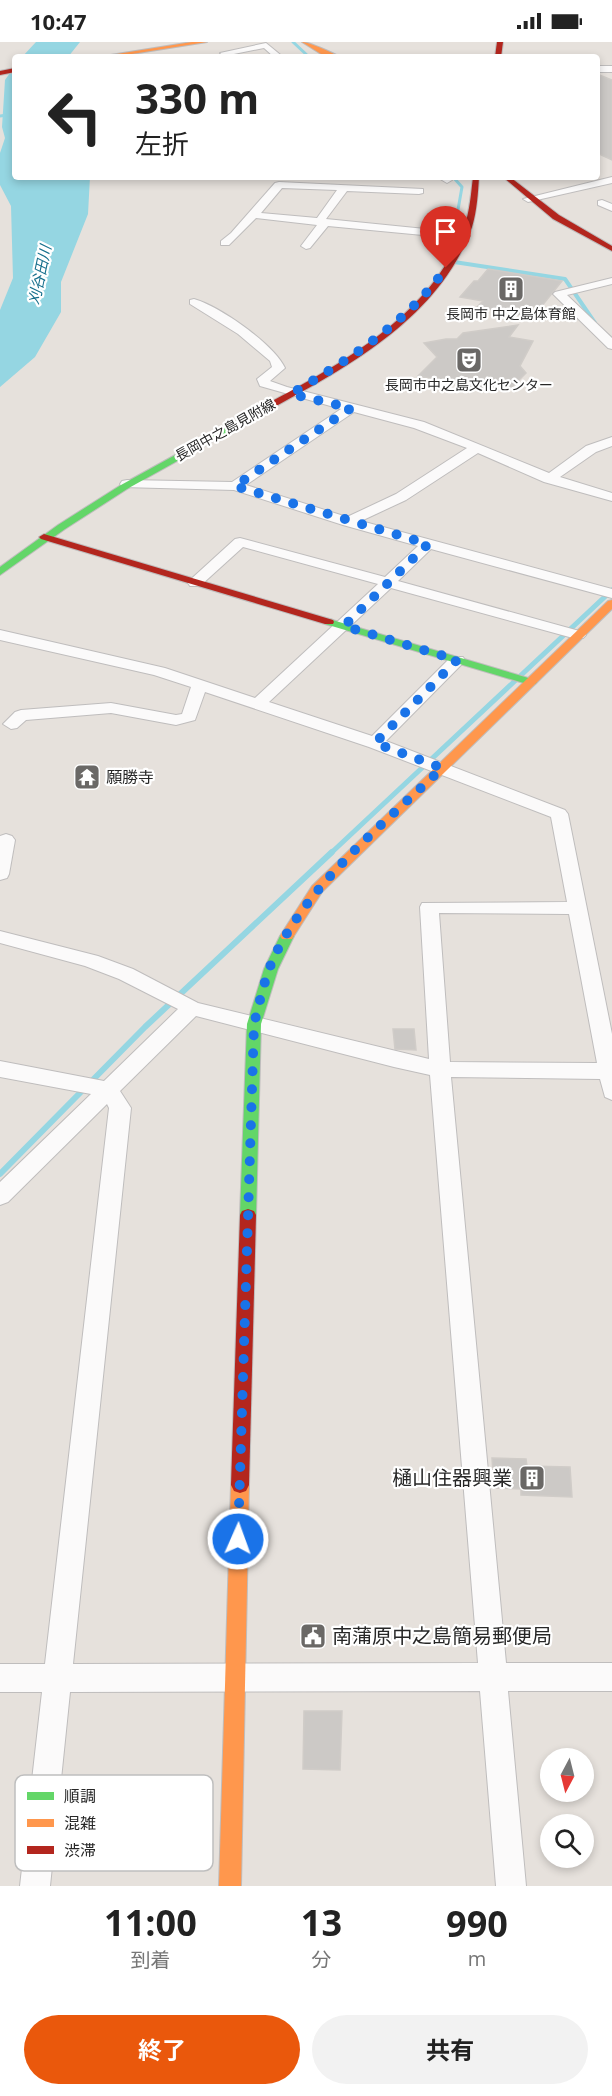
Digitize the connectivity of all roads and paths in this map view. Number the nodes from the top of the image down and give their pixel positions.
1 (176, 42) edge
2 (204, 42) edge
3 (305, 42) edge
4 (320, 42) edge
5 (151, 48) junction
6 (108, 54) edge
7 (225, 54) edge
8 (276, 54) edge
9 (327, 54) edge
10 (341, 54) edge
11 (286, 180) edge
12 (475, 180) edge
13 (509, 180) edge
14 (612, 180) edge
15 (279, 185) junction
16 (344, 188) junction
17 (419, 191) dead end
18 (528, 199) junction
19 (612, 201) edge
20 (612, 208) edge
21 (253, 215) junction
22 (322, 222) junction
23 (465, 236) junction
24 (225, 243) dead end
25 (306, 246) dead end
26 (612, 249) edge
27 (612, 281) edge
28 (194, 302) dead end
29 (612, 345) edge
30 (291, 394) junction
31 (351, 408) junction
32 (612, 441) edge
33 (475, 449) junction
34 (549, 479) junction
35 (127, 484) junction
36 (235, 486) junction
37 (612, 497) edge
38 (348, 522) junction
39 (44, 537) junction
40 (428, 544) junction
41 (0, 572) edge
42 (390, 582) junction
43 (195, 583) junction
44 (612, 594) edge
45 (612, 603) edge
46 (344, 626) junction
47 (0, 635) edge
48 (578, 635) junction
49 (457, 660) junction
50 (531, 682) junction
51 (199, 686) junction
52 (257, 705) junction
53 (12, 724) edge
54 (375, 743) junction
55 (442, 768) junction
56 (6, 840) dead end
57 (0, 874) edge
58 (577, 908) junction
59 (0, 937) edge
60 (192, 1008) junction
61 (254, 1024) junction
62 (0, 1069) edge
63 (440, 1069) junction
64 (609, 1071) junction
65 (109, 1090) junction
66 (612, 1092) edge
67 (0, 1196) edge
68 (494, 1677) junction
69 (612, 1677) edge
70 (0, 1678) edge
71 (234, 1679) junction
72 (58, 1680) junction
73 (47, 1775) edge
74 (36, 1871) edge
75 (34, 1886) edge
76 (231, 1886) edge
77 (511, 1886) edge

1 - 5 main road
2 - 5 main road
3 - 9 main road
4 - 10 main road
5 - 6 main road
7 - 8 street
11 - 15 street
12 - 23 main road, 長岡中之島見附線
13 - 18 main road
14 - 18 street
15 - 16 street
15 - 21 street
16 - 17 street
16 - 22 street
18 - 26 main road
19 - 20 street
21 - 22 street
21 - 24 street
22 - 23 street
22 - 25 street
23 - 30 main road, 長岡中之島見附線
27 - 29 street
28 - 30 street
30 - 31 street
30 - 35 main road, 長岡中之島見附線
31 - 33 street
31 - 36 street
32 - 34 street
33 - 34 street
33 - 38 street
34 - 37 street
35 - 36 street
35 - 39 main road, 長岡中之島見附線
36 - 38 street
38 - 40 street
39 - 41 main road, 長岡中之島見附線
39 - 43 main road
40 - 42 street
40 - 44 street
42 - 43 street
42 - 46 street
42 - 48 street
43 - 46 main road
45 - 48 main road
46 - 49 main road
46 - 52 street
47 - 51 street
48 - 50 main road
49 - 50 main road
49 - 54 street
50 - 55 main road
51 - 52 street
51 - 53 street
52 - 54 street
54 - 55 street
55 - 58 street
55 - 61 main road
56 - 57 street
58 - 63 street
58 - 64 street
59 - 60 street
60 - 61 street
60 - 65 street
61 - 63 street
61 - 71 main road
62 - 65 street
63 - 64 street
63 - 68 street
64 - 66 street
65 - 67 street
65 - 72 street
68 - 69 street
68 - 71 street
68 - 77 street
70 - 72 street
71 - 72 street
71 - 76 main road
72 - 73 street
74 - 75 street

